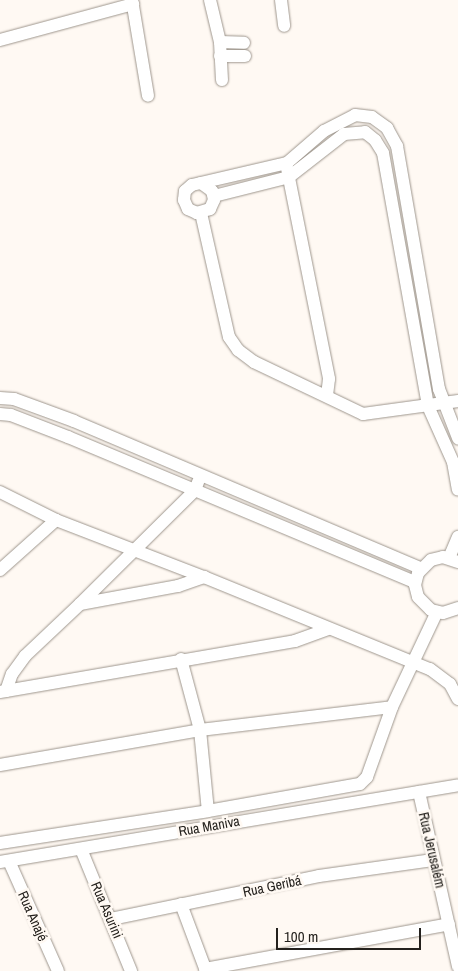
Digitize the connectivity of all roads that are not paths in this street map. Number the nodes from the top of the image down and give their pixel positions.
1 (210, 0) edge
2 (281, 0) edge
3 (132, 2) edge
4 (284, 26) dead end
5 (0, 40) edge
6 (220, 42) junction
7 (244, 43) dead end
8 (220, 56) junction
9 (245, 56) dead end
10 (222, 80) dead end
11 (148, 96) dead end
12 (287, 163) junction
13 (289, 177) junction
14 (201, 183) junction
15 (214, 196) junction
16 (201, 213) junction
17 (327, 396) junction
18 (0, 398) edge
19 (458, 401) edge
20 (445, 404) junction
21 (428, 406) junction
22 (0, 414) edge
23 (74, 421) junction
24 (68, 436) junction
25 (458, 438) edge
26 (201, 475) junction
27 (195, 490) junction
28 (458, 490) edge
29 (0, 492) edge
30 (56, 520) junction
31 (458, 537) edge
32 (135, 550) junction
33 (453, 560) edge
34 (421, 568) junction
35 (0, 570) edge
36 (204, 576) junction
37 (415, 582) junction
38 (80, 604) junction
39 (458, 608) edge
40 (437, 612) junction
41 (328, 629) junction
42 (181, 659) junction
43 (412, 662) junction
44 (3, 691) edge
45 (458, 699) edge
46 (392, 707) junction
47 (200, 730) junction
48 (0, 765) edge
49 (458, 785) edge
50 (419, 792) junction
51 (208, 812) junction
52 (0, 843) edge
53 (81, 849) junction
54 (433, 860) junction
55 (4, 861) edge
56 (181, 904) junction
57 (111, 918) junction
58 (449, 924) junction
59 (458, 966) edge
60 (206, 970) edge
61 (58, 971) edge
62 (131, 971) edge

1 - 6 street
2 - 4 street
3 - 5 street
3 - 11 street
6 - 7 street
6 - 8 street
8 - 9 street
8 - 10 street
12 - 13 street
12 - 14 street
12 - 20 street
13 - 15 street
13 - 17 street
13 - 21 street
14 - 15 street
14 - 16 street
15 - 16 street
16 - 17 street
17 - 21 street
18 - 23 street
19 - 20 street
20 - 21 street
20 - 25 street
21 - 28 street
22 - 24 street
23 - 24 street
23 - 26 street
24 - 27 street
26 - 27 street
26 - 34 street
27 - 32 street
27 - 37 street
29 - 30 street
30 - 32 street
30 - 35 street
31 - 33 street
32 - 36 street
32 - 38 street
33 - 34 street
34 - 37 street
36 - 38 street
36 - 41 street
37 - 40 street
38 - 44 street
39 - 40 street
40 - 43 street
41 - 42 street
41 - 43 street
42 - 44 street
42 - 47 street
43 - 45 street
43 - 46 street
46 - 47 street
46 - 51 street
47 - 48 street
47 - 51 street
49 - 50 street, Rua Maniva
50 - 53 street, Rua Maniva
50 - 54 street, Rua Jerusalém
51 - 52 street
53 - 55 street, Rua Maniva
53 - 57 street, Rua Asurini
54 - 56 street, Rua Geribá
54 - 58 street, Rua Jerusalém
55 - 61 street, Rua Anajé
56 - 57 street, Rua Geribá
56 - 60 street
57 - 62 street, Rua Asurini
58 - 59 street, Rua Jerusalém
58 - 60 street

